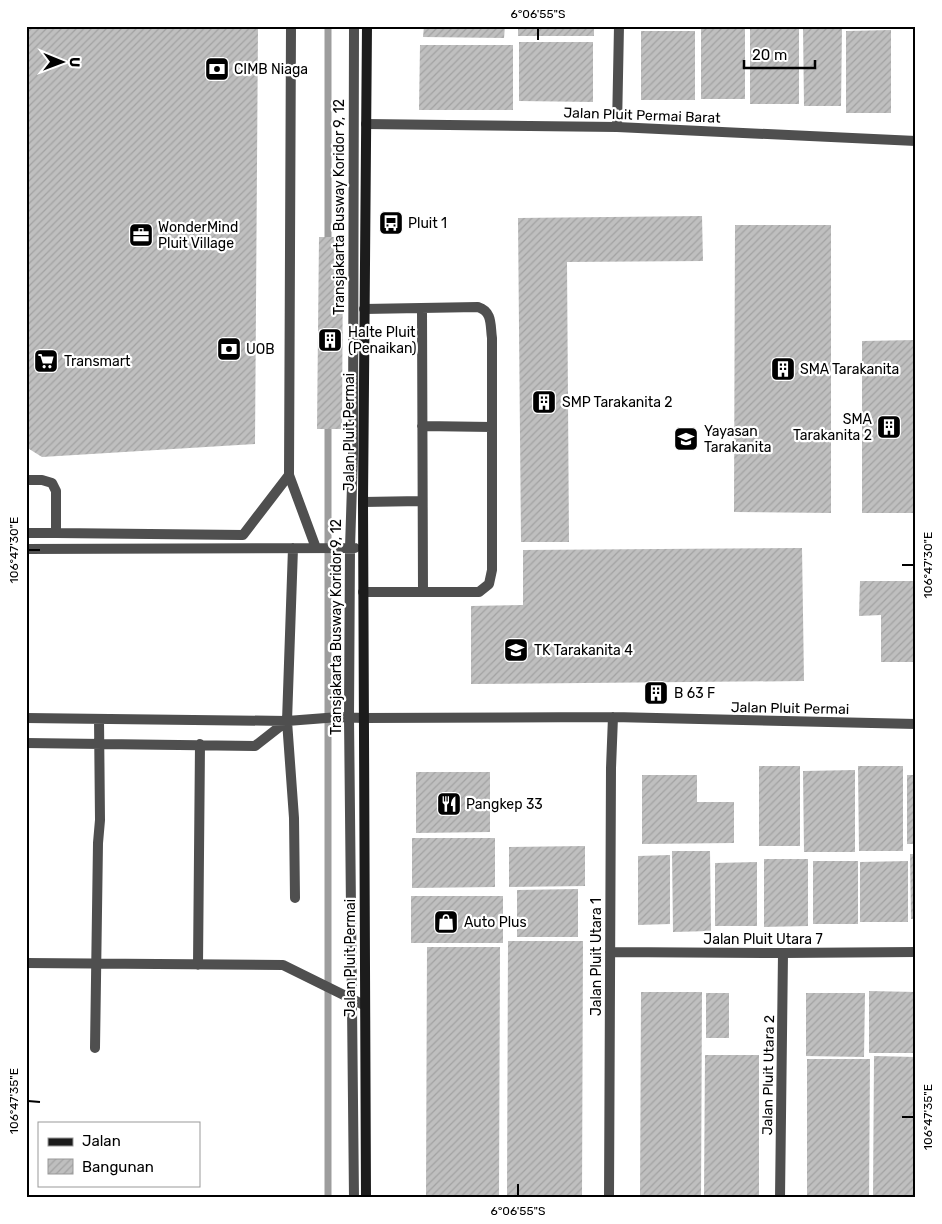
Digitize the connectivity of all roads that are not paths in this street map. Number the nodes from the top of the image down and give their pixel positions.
1 (291, 26) edge
2 (354, 26) edge
3 (367, 26) edge
4 (619, 26) edge
5 (366, 124) junction
6 (617, 127) junction
7 (916, 141) edge
8 (364, 309) junction
9 (422, 309) junction
10 (422, 426) junction
11 (492, 427) junction
12 (289, 475) junction
13 (26, 480) edge
14 (422, 501) junction
15 (362, 502) junction
16 (26, 533) edge
17 (56, 533) junction
18 (293, 548) junction
19 (319, 548) junction
20 (345, 548) junction
21 (362, 548) junction
22 (26, 549) edge
23 (362, 592) junction
24 (423, 592) junction
25 (344, 717) junction
26 (613, 717) junction
27 (26, 718) edge
28 (363, 718) junction
29 (99, 719) junction
30 (287, 721) junction
31 (916, 724) edge
32 (26, 743) edge
33 (99, 743) junction
34 (200, 744) junction
35 (295, 898) dead end
36 (610, 952) junction
37 (916, 952) edge
38 (783, 953) junction
39 (26, 963) edge
40 (96, 964) junction
41 (198, 965) junction
42 (351, 999) junction
43 (364, 1005) junction
44 (95, 1048) dead end
45 (354, 1198) edge
46 (366, 1198) edge
47 (609, 1198) edge
48 (780, 1198) edge

1 - 12 street
2 - 20 street, Transjakarta Busway Koridor 9, 12
3 - 5 street, Jalan Pluit Permai
4 - 6 street
5 - 6 street, Jalan Pluit Permai Barat
5 - 8 street, Jalan Pluit Permai
6 - 7 street, Jalan Pluit Permai Barat
8 - 9 street
8 - 15 street, Jalan Pluit Permai
9 - 10 street
9 - 11 street
10 - 11 street
10 - 14 street
11 - 24 street
12 - 17 street
12 - 19 street
13 - 17 street
14 - 15 street
14 - 24 street
15 - 21 street, Jalan Pluit Permai
16 - 17 street
18 - 19 street
18 - 22 street
18 - 30 street
19 - 20 street
20 - 21 street
20 - 25 street, Transjakarta Busway Koridor 9, 12
21 - 23 street, Jalan Pluit Permai
23 - 24 street
23 - 28 street, Jalan Pluit Permai
25 - 28 street, Jalan Pluit Permai
25 - 30 street, Jalan Pluit Permai
25 - 42 street, Transjakarta Busway Koridor 9, 12
26 - 28 street, Jalan Pluit Permai
26 - 31 street, Jalan Pluit Permai
26 - 36 street, Jalan Pluit Utara 1
27 - 29 street, Jalan Pluit Permai
28 - 43 street, Jalan Pluit Permai
29 - 30 street, Jalan Pluit Permai
29 - 33 street
30 - 34 street
30 - 35 street
32 - 33 street
33 - 34 street
33 - 40 street
34 - 41 street
36 - 38 street, Jalan Pluit Utara 7
36 - 47 street, Jalan Pluit Utara 1
37 - 38 street, Jalan Pluit Utara 7
38 - 48 street, Jalan Pluit Utara 2
39 - 40 street
40 - 41 street
40 - 44 street
41 - 42 street
42 - 43 street
42 - 45 street, Transjakarta Busway Koridor 9, 12
43 - 46 street, Jalan Pluit Permai

